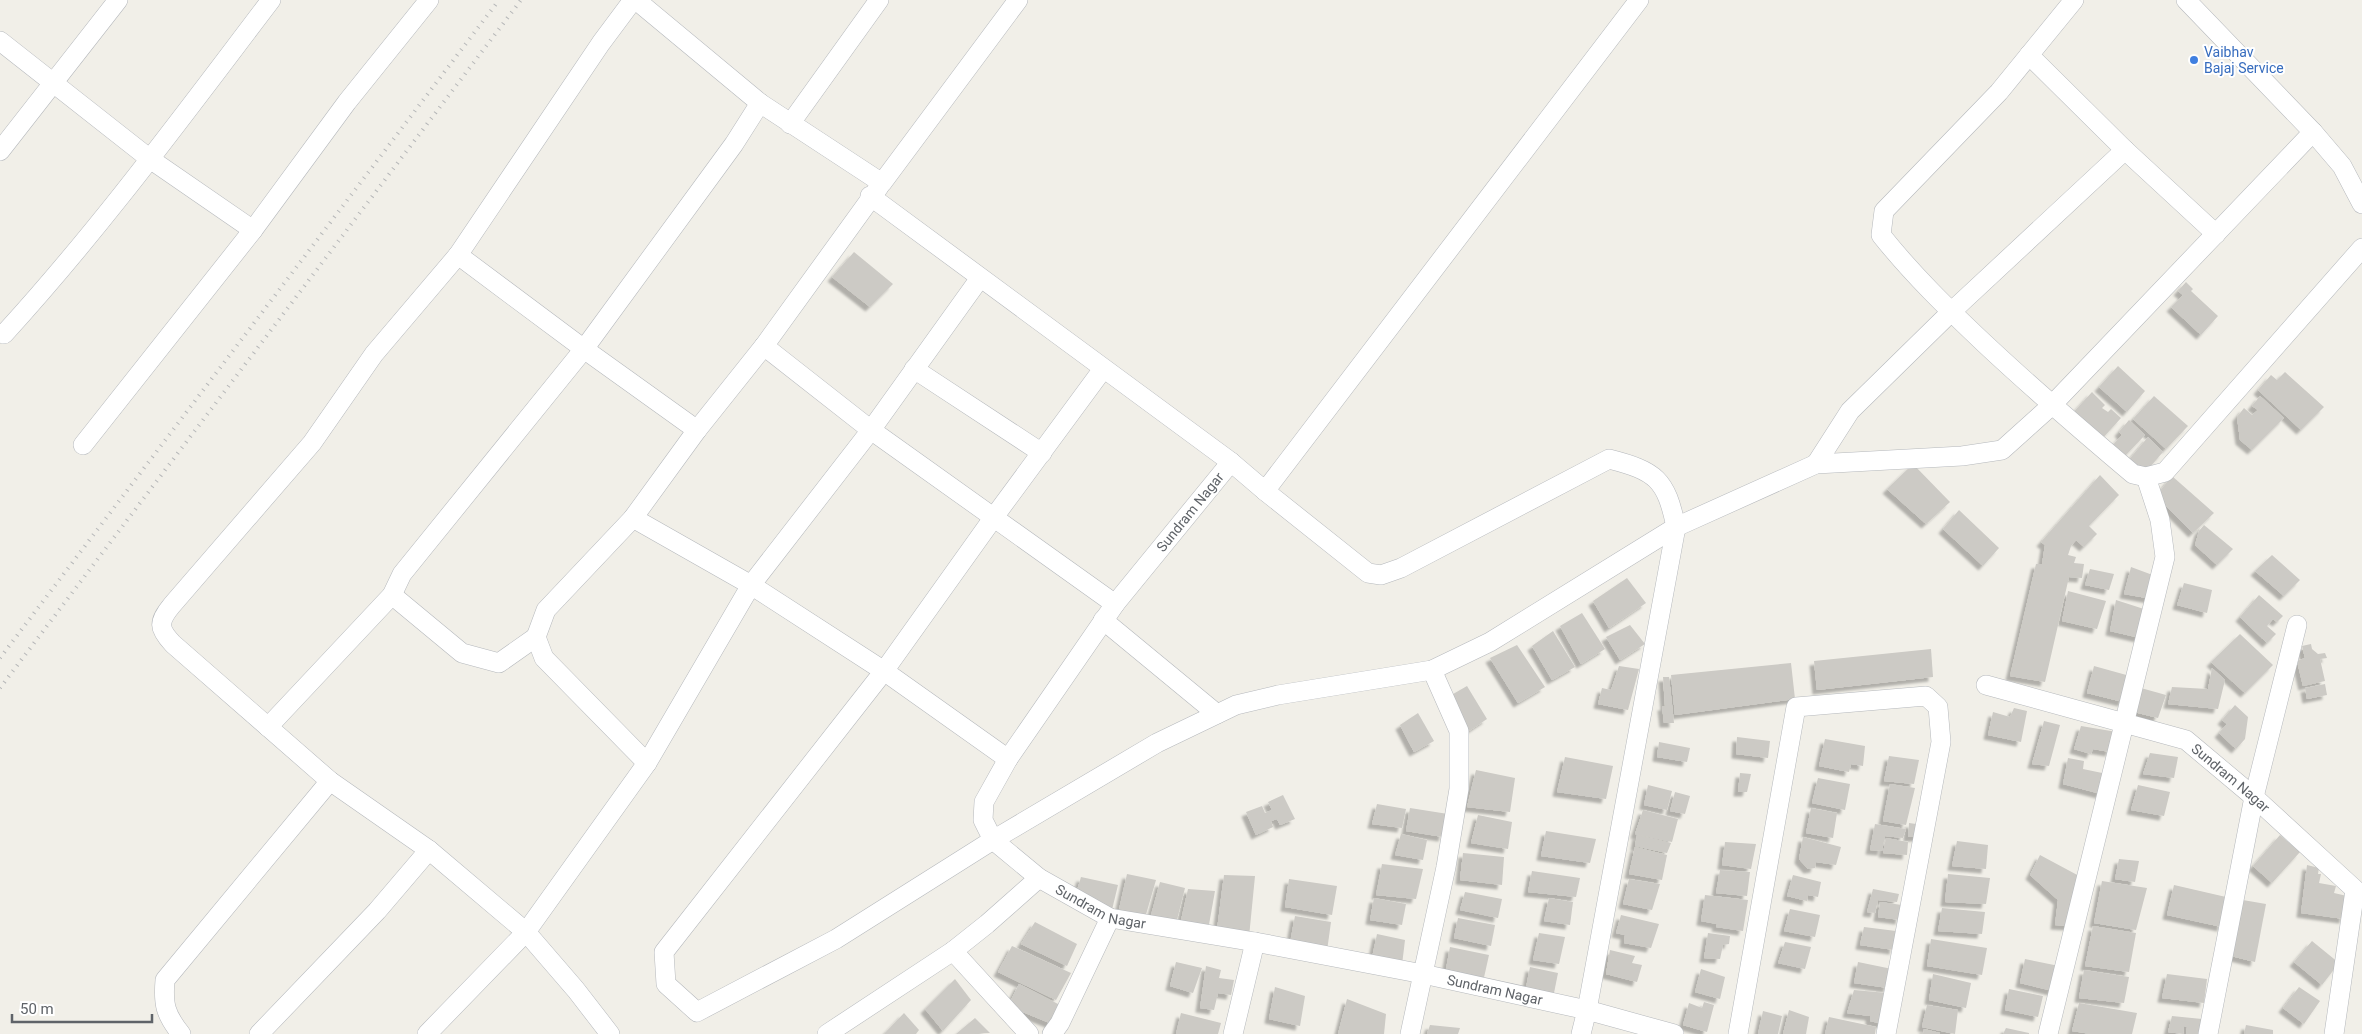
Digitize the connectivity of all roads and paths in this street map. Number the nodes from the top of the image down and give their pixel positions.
1 (118, 0) edge
2 (271, 0) edge
3 (429, 0) edge
4 (634, 0) edge
5 (879, 0) edge
6 (1018, 0) edge
7 (1639, 0) edge
8 (2074, 0) edge
9 (2186, 0) edge
10 (0, 41) edge
11 (2029, 54) junction
12 (52, 83) junction
13 (760, 103) junction
14 (790, 124) junction
15 (2313, 132) junction
16 (2125, 150) junction
17 (0, 151) edge
18 (150, 159) junction
19 (876, 190) junction
20 (2362, 204) edge
21 (253, 230) junction
22 (2216, 234) junction
23 (2362, 248) edge
24 (458, 255) junction
25 (980, 278) junction
26 (1951, 312) junction
27 (4, 334) dead end
28 (764, 346) junction
29 (584, 349) junction
30 (914, 369) junction
31 (1103, 369) junction
32 (2051, 406) junction
33 (697, 430) junction
34 (871, 430) junction
35 (84, 445) dead end
36 (1042, 453) junction
37 (1231, 462) junction
38 (1816, 464) junction
39 (2146, 478) junction
40 (1265, 491) junction
41 (633, 518) junction
42 (994, 518) junction
43 (1676, 528) junction
44 (751, 585) junction
45 (392, 595) junction
46 (1115, 604) junction
47 (1103, 620) junction
48 (2297, 625) dead end
49 (536, 637) junction
50 (1432, 670) junction
51 (884, 672) junction
52 (1986, 685) dead end
53 (1217, 714) junction
54 (2124, 723) junction
55 (268, 727) junction
56 (1008, 759) junction
57 (647, 763) junction
58 (330, 781) junction
59 (2254, 797) junction
60 (993, 840) junction
61 (429, 850) junction
62 (1040, 878) junction
63 (2359, 893) edge
64 (1110, 918) junction
65 (526, 932) junction
66 (1255, 942) junction
67 (953, 951) junction
68 (1423, 974) junction
69 (1587, 1010) junction
70 (835, 1032) edge
71 (181, 1034) edge
72 (259, 1034) edge
73 (427, 1034) edge
74 (610, 1034) edge
75 (1029, 1034) edge
76 (1052, 1034) edge
77 (1233, 1034) edge
78 (1410, 1034) edge
79 (1581, 1034) edge
80 (1674, 1034) edge
81 (1738, 1034) edge
82 (1886, 1034) edge
83 (2048, 1034) edge
84 (2208, 1034) edge
85 (2334, 1034) edge

1 - 12 street
2 - 18 street
3 - 21 street
4 - 13 street
4 - 24 street
5 - 14 street
6 - 19 street
7 - 40 street
8 - 11 street
9 - 15 street
10 - 12 street
11 - 16 street
11 - 26 street
12 - 17 street
12 - 18 street
13 - 14 street
13 - 29 street
14 - 19 street
15 - 20 street
15 - 22 street
16 - 22 street
16 - 26 street
18 - 21 street
18 - 27 street
19 - 25 street
19 - 28 street
21 - 35 street
22 - 32 street
23 - 39 street
24 - 29 street
24 - 55 street
25 - 30 street
25 - 31 street
26 - 32 street
26 - 38 street
28 - 33 street
28 - 34 street
29 - 33 street
29 - 45 street
30 - 34 street
30 - 36 street
31 - 36 street
31 - 37 street
32 - 38 street
32 - 39 street
33 - 41 street
34 - 42 street
34 - 44 street
36 - 42 street
37 - 40 street
37 - 46 street, Sundram Nagar
38 - 43 street
39 - 54 street
40 - 43 street
41 - 44 street
41 - 49 street
42 - 46 street
42 - 51 street
43 - 50 street
43 - 69 street
44 - 51 street
44 - 57 street
45 - 49 street
45 - 55 street
46 - 47 street, Sundram Nagar
47 - 53 street
47 - 56 street, Sundram Nagar
48 - 59 street
49 - 57 street
50 - 53 street
50 - 68 street
51 - 56 street
51 - 60 street
52 - 54 street, Sundram Nagar
53 - 60 street
54 - 59 street, Sundram Nagar
54 - 83 street
55 - 58 street
56 - 60 street, Sundram Nagar
57 - 65 street
58 - 61 street
58 - 71 street
59 - 63 street, Sundram Nagar
59 - 84 street
60 - 62 street, Sundram Nagar
61 - 65 street
61 - 72 street
62 - 64 street, Sundram Nagar
62 - 67 street
63 - 85 street
64 - 66 street, Sundram Nagar
64 - 76 street
65 - 73 street
65 - 74 street
66 - 68 street, Sundram Nagar
66 - 77 street
67 - 70 street
67 - 75 street
68 - 69 street, Sundram Nagar
68 - 78 street
69 - 79 street
69 - 80 street, Sundram Nagar
81 - 82 street

